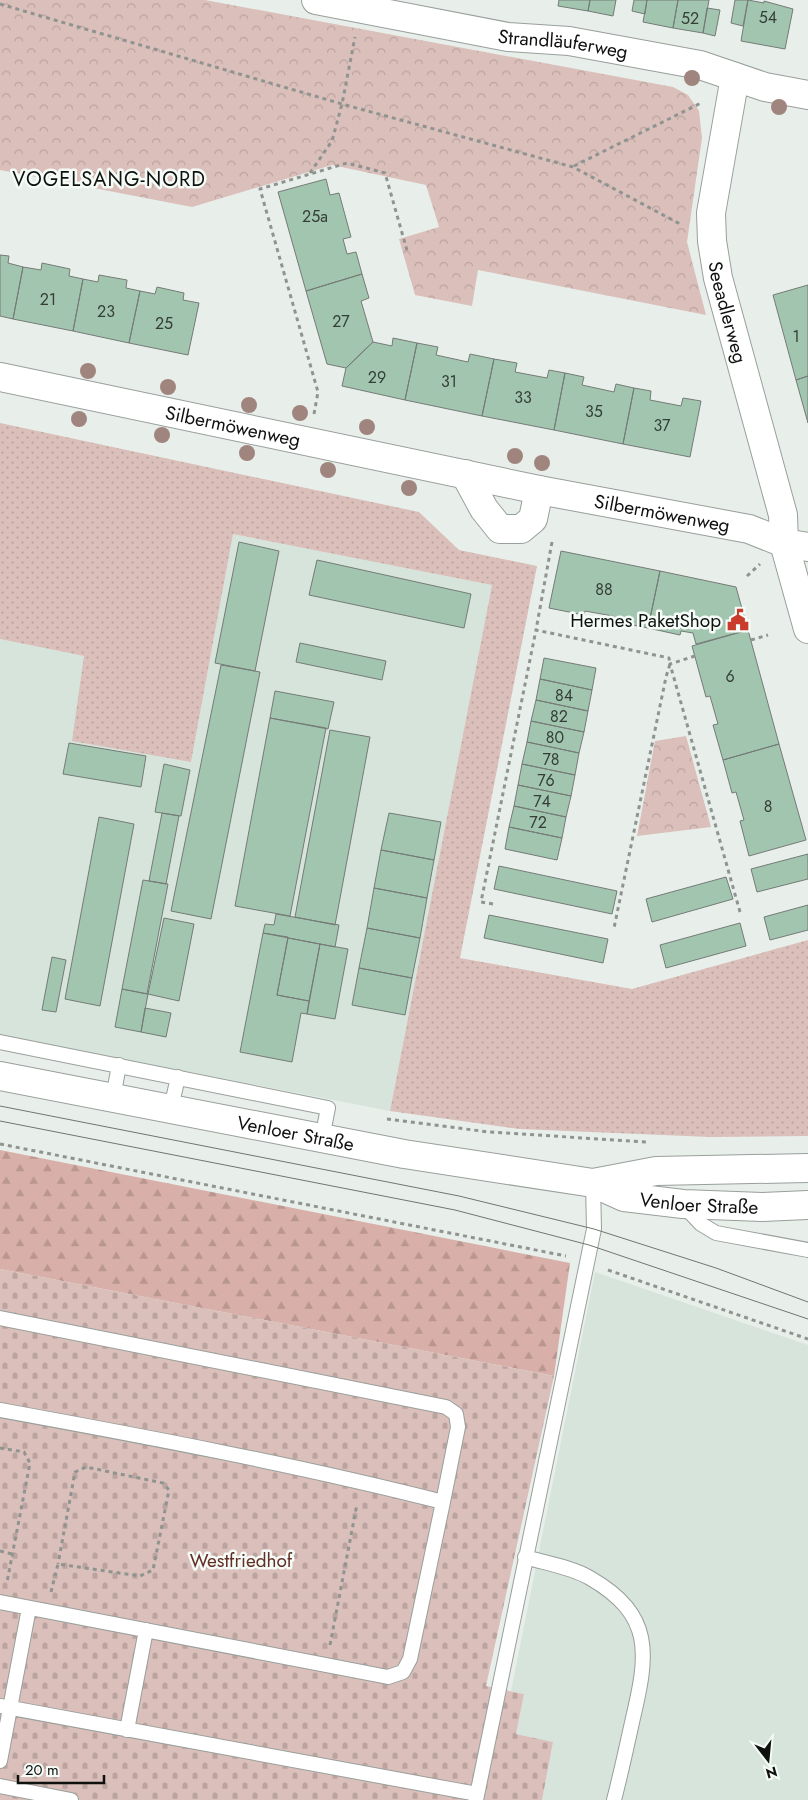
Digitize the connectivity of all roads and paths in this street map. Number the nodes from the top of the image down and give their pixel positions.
1 (316, 0) edge
2 (0, 4) edge
3 (360, 8) junction
4 (734, 81) junction
5 (808, 94) edge
6 (342, 104) junction
7 (574, 166) junction
8 (309, 174) junction
9 (712, 241) junction
10 (408, 254) dead end
11 (0, 377) edge
12 (309, 441) junction
13 (465, 474) junction
14 (538, 490) junction
15 (552, 540) dead end
16 (796, 545) edge
17 (808, 629) edge
18 (536, 630) junction
19 (768, 635) dead end
20 (751, 640) dead end
21 (694, 656) dead end
22 (670, 664) junction
23 (492, 904) dead end
24 (740, 912) dead end
25 (614, 928) dead end
26 (0, 1042) edge
27 (119, 1065) junction
28 (0, 1076) edge
29 (178, 1077) junction
30 (113, 1098) junction
31 (171, 1108) junction
32 (378, 1118) dead end
33 (322, 1138) junction
34 (653, 1142) dead end
35 (0, 1144) edge
36 (808, 1168) edge
37 (593, 1183) junction
38 (683, 1204) junction
39 (808, 1205) edge
40 (808, 1250) edge
41 (585, 1263) junction
42 (0, 1318) edge
43 (808, 1339) edge
44 (0, 1410) edge
45 (0, 1448) edge
46 (362, 1481) junction
47 (443, 1502) junction
48 (0, 1551) edge
49 (12, 1554) junction
50 (524, 1557) junction
51 (58, 1564) junction
52 (2, 1602) edge
53 (29, 1608) junction
54 (47, 1612) junction
55 (146, 1630) junction
56 (326, 1664) junction
57 (5, 1707) edge
58 (127, 1730) junction
59 (0, 1761) edge
60 (0, 1786) edge
61 (476, 1797) edge
62 (71, 1800) edge
63 (614, 1800) edge

1 - 3 street, Strandläuferweg
2 - 6 path
3 - 4 street, Strandläuferweg
3 - 6 path
4 - 5 street, Strandläuferweg
4 - 7 path
4 - 9 street, Seeadlerweg
6 - 7 path
6 - 8 path
7 - 9 path
8 - 10 path
8 - 12 path
9 - 16 street, Seeadlerweg
11 - 12 street, Silbermöwenweg
12 - 13 street, Silbermöwenweg
13 - 14 street, Silbermöwenweg
13 - 14 street
14 - 16 street, Silbermöwenweg
15 - 18 path
16 - 17 street, Seeadlerweg
18 - 22 path
18 - 23 path
19 - 20 path
21 - 22 path
22 - 24 path
22 - 25 path
26 - 27 lane
27 - 29 lane
27 - 30 lane
28 - 30 street, Venloer Straße
29 - 31 lane
29 - 33 lane
30 - 31 street, Venloer Straße
31 - 33 street, Venloer Straße
32 - 34 path
33 - 37 street, Venloer Straße
35 - 41 path
36 - 37 street, Venloer Straße
37 - 38 street, Venloer Straße
37 - 41 lane
38 - 39 street, Venloer Straße
38 - 40 lane
41 - 43 path
41 - 50 lane
42 - 47 lane
44 - 46 lane
45 - 49 path
46 - 47 lane
46 - 56 path
47 - 56 lane
48 - 49 path
49 - 52 path
50 - 61 lane
50 - 63 lane
51 - 51 path
51 - 54 path
52 - 53 lane
53 - 54 lane
53 - 57 lane
54 - 55 lane
55 - 56 lane
55 - 58 lane
57 - 58 lane
57 - 59 lane
58 - 61 lane
60 - 62 lane

